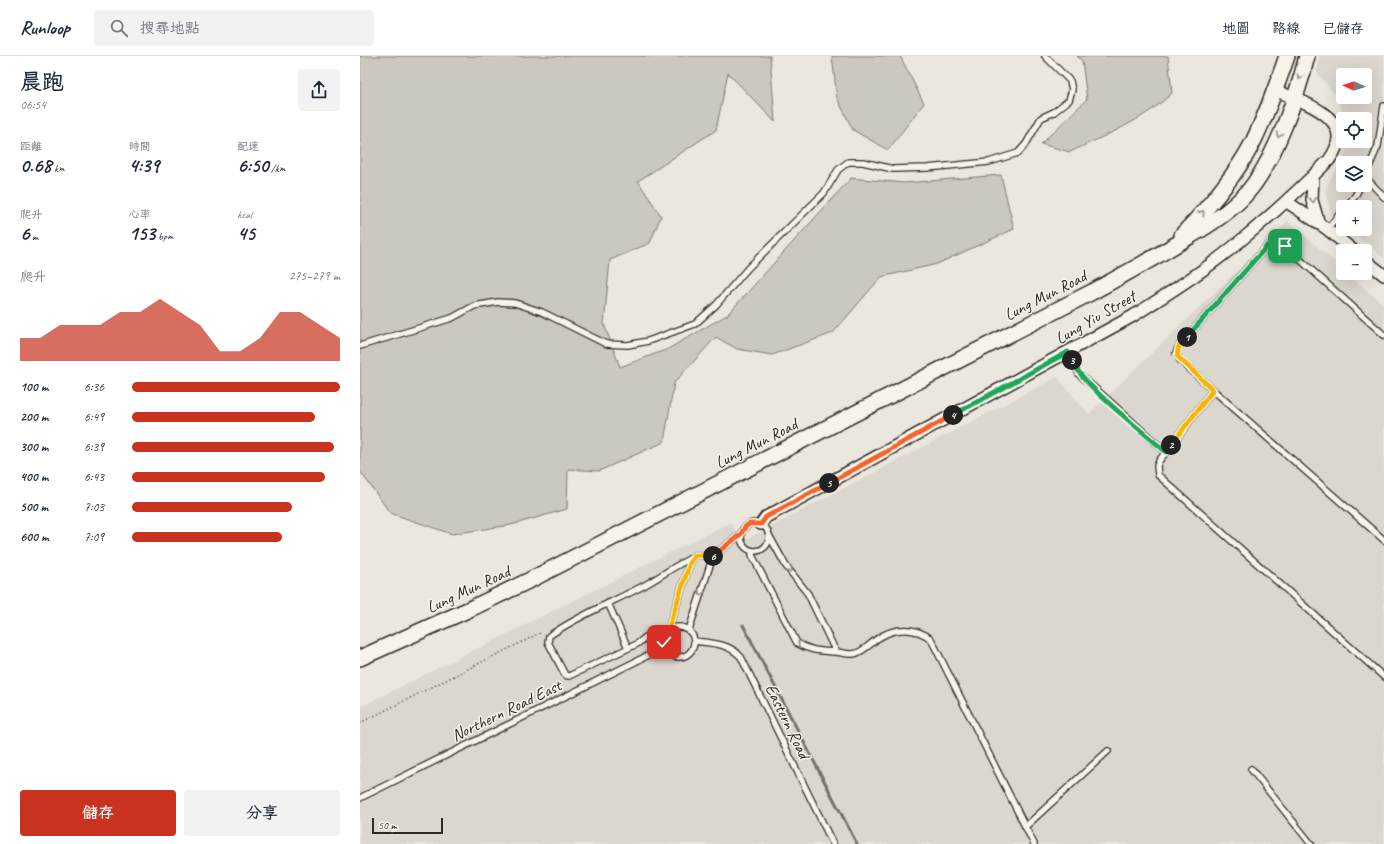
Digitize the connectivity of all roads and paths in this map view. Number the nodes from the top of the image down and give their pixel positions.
1 (1045, 56) edge
2 (1287, 56) edge
3 (1307, 56) edge
4 (1275, 90) junction
5 (1294, 99) junction
6 (1384, 106) edge
7 (1372, 160) edge
8 (1313, 176) junction
9 (1372, 184) edge
10 (1384, 197) edge
11 (1287, 202) junction
12 (1336, 216) edge
13 (1323, 226) junction
14 (1345, 244) edge
15 (1166, 252) junction
16 (1372, 266) edge
17 (1384, 275) edge
18 (1384, 335) edge
19 (360, 346) edge
20 (1068, 352) junction
21 (1213, 390) junction
22 (1166, 452) junction
23 (761, 524) junction
24 (741, 534) junction
25 (770, 537) junction
26 (1384, 540) edge
27 (752, 551) junction
28 (714, 556) junction
29 (693, 557) junction
30 (608, 603) junction
31 (689, 630) junction
32 (667, 633) junction
33 (549, 636) junction
34 (646, 637) dead end
35 (694, 641) junction
36 (665, 647) junction
37 (628, 648) junction
38 (836, 652) junction
39 (360, 658) edge
40 (1384, 677) edge
41 (360, 723) edge
42 (1108, 751) dead end
43 (1251, 769) dead end
44 (360, 798) edge
45 (1025, 827) junction
46 (833, 844) edge
47 (1034, 844) edge
48 (1311, 844) edge

1 - 19 lane
2 - 4 street, Lung Mun Road
3 -> 5 street, Lung Mun Road
4 - 5 street, Lung Yiu Street
15 -> 4 street, Lung Mun Road
5 - 8 street, Lung Yiu Street
5 -> 15 street, Lung Mun Road
6 - 7 lane
8 - 11 street, Lung Yiu Street
8 -> 13 street
9 - 10 lane
11 - 13 street
11 - 20 street, Lung Yiu Street
12 - 13 lane
13 - 14 street
15 - 39 street, Lung Mun Road
16 - 17 street
18 - 21 lane
20 - 22 lane
20 - 23 street, Lung Yiu Street
21 - 22 lane
21 - 26 lane
22 - 40 lane
23 - 24 lane
23 - 25 lane
24 - 27 lane
24 - 28 lane
25 - 27 lane
25 -> 38 lane
38 -> 27 lane
28 - 29 lane
28 -> 31 lane
29 - 30 lane
29 - 32 lane
30 - 33 lane
30 - 37 lane
31 - 32 lane
31 - 35 lane
32 - 36 lane
33 - 37 lane
33 - 41 path
34 - 37 lane
35 - 36 lane
35 - 46 lane, Eastern Road
36 - 44 lane, Northern Road East
38 - 45 lane
42 - 45 lane
43 - 48 lane
45 - 47 lane

